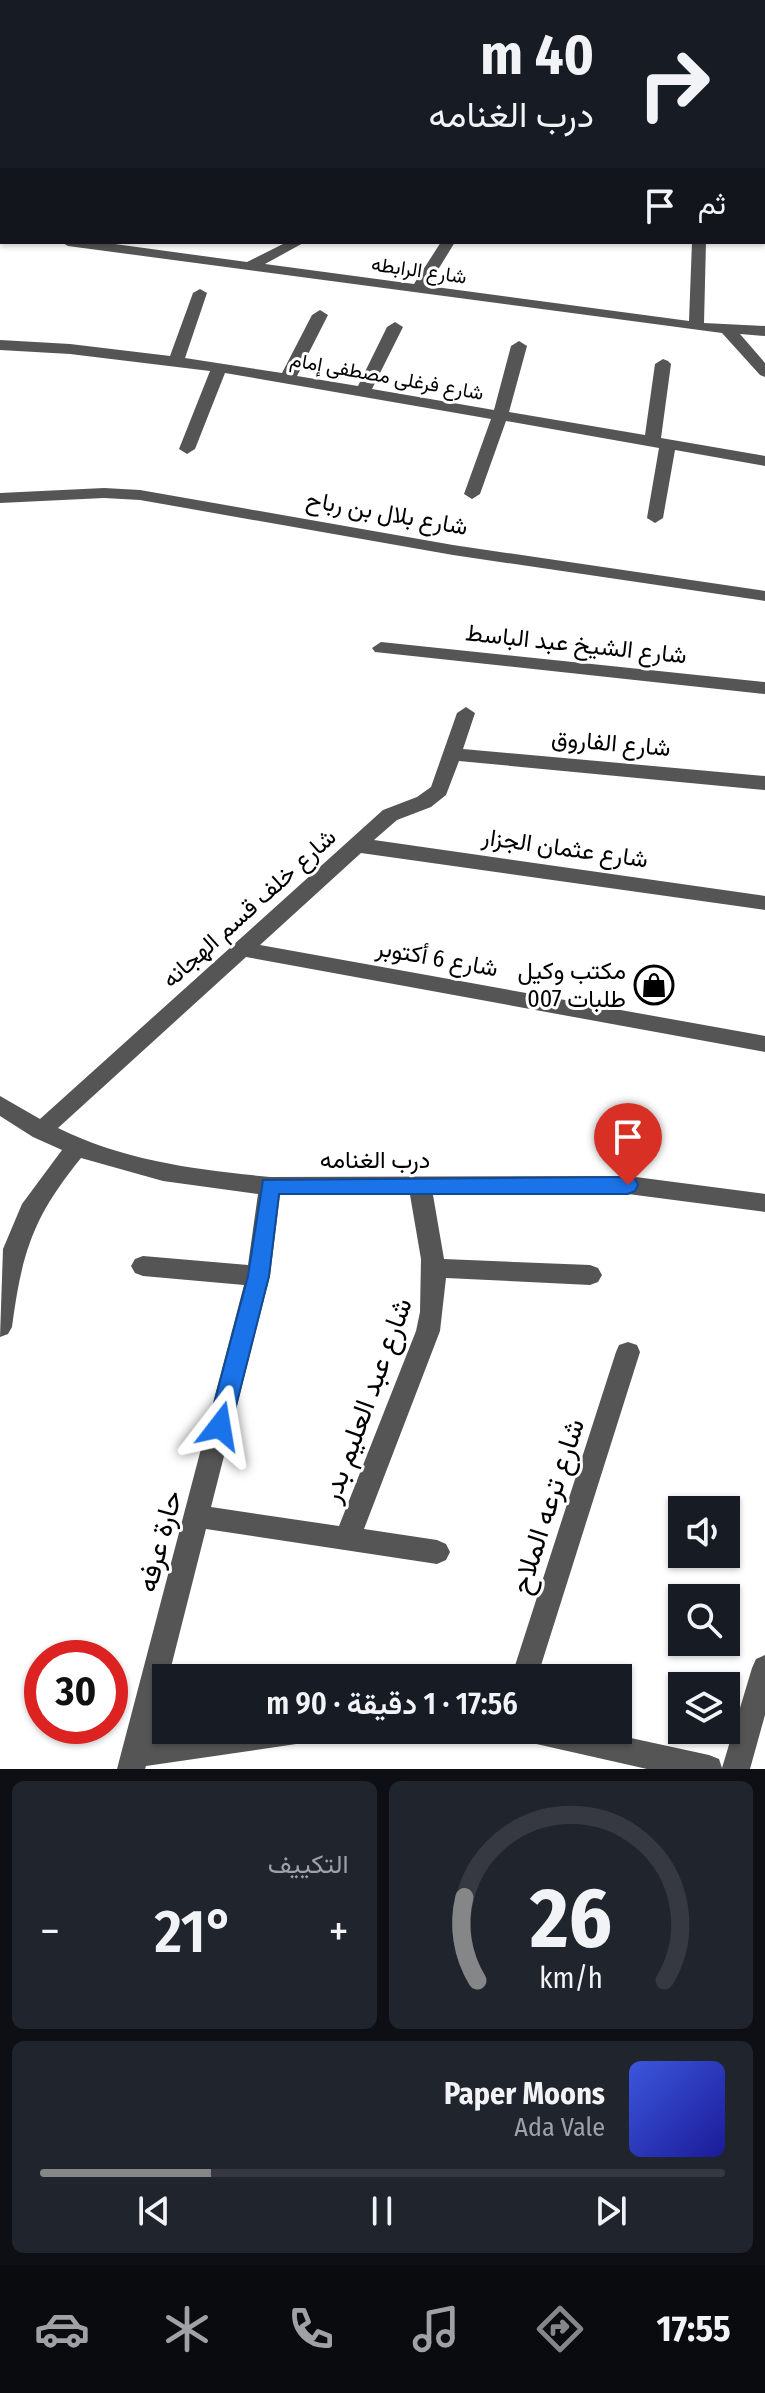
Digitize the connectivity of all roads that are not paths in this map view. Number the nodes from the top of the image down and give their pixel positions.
1 (82, 244) edge
2 (294, 244) edge
3 (447, 244) edge
4 (699, 244) edge
5 (248, 267) junction
6 (418, 290) junction
7 (200, 293) dead end
8 (320, 315) dead end
9 (395, 327) dead end
10 (696, 327) junction
11 (727, 329) junction
12 (765, 331) edge
13 (0, 345) edge
14 (519, 346) dead end
15 (176, 361) junction
16 (663, 364) dead end
17 (219, 367) junction
18 (765, 372) edge
19 (287, 379) junction
20 (363, 392) junction
21 (500, 416) junction
22 (660, 443) junction
23 (187, 449) dead end
24 (765, 461) edge
25 (472, 494) dead end
26 (0, 498) edge
27 (655, 518) dead end
28 (765, 596) edge
29 (381, 648) dead end
30 (765, 688) edge
31 (466, 713) dead end
32 (453, 754) junction
33 (765, 783) edge
34 (357, 845) junction
35 (765, 903) edge
36 (241, 949) junction
37 (765, 1044) edge
38 (0, 1105) edge
39 (41, 1131) junction
40 (77, 1147) junction
41 (270, 1186) junction
42 (420, 1187) junction
43 (765, 1203) edge
44 (5, 1252) edge
45 (143, 1266) dead end
46 (433, 1268) junction
47 (590, 1275) dead end
48 (258, 1276) junction
49 (0, 1327) edge
50 (628, 1352) dead end
51 (196, 1516) junction
52 (347, 1539) junction
53 (437, 1552) dead end
54 (528, 1664) edge
55 (765, 1668) edge
56 (228, 1744) edge
57 (596, 1744) edge
58 (132, 1762) edge
59 (709, 1769) edge
60 (736, 1769) edge

1 - 5 street, شارع الرابطه
2 - 5 street
3 - 6 street
4 - 10 street
5 - 6 street, شارع الرابطه
6 - 10 street, شارع الرابطه
7 - 15 street
8 - 19 street
9 - 20 street
10 - 11 street, شارع الرابطه
11 - 12 street, شارع الرابطه
11 - 18 street
13 - 15 street, شارع فرغلى مصطفى إمام
14 - 21 street
15 - 17 street, شارع فرغلى مصطفى إمام
16 - 22 street
17 - 19 street, شارع فرغلى مصطفى إمام
17 - 23 street
19 - 20 street, شارع فرغلى مصطفى إمام
20 - 21 street, شارع فرغلى مصطفى إمام
21 - 22 street, شارع فرغلى مصطفى إمام
21 - 25 street
22 - 24 street, شارع فرغلى مصطفى إمام
22 - 27 street
26 - 28 street, شارع بلال بن رباح
29 - 30 street, شارع الشيخ عبد الباسط
31 - 32 street, شارع خلف قسم الهجانه
32 - 33 street, شارع الفاروق
32 - 34 street, شارع خلف قسم الهجانه
34 - 35 street, شارع عثمان الجزار
34 - 36 street, شارع خلف قسم الهجانه
36 - 37 street, شارع 6 أكتوبر
36 - 39 street, شارع خلف قسم الهجانه
38 - 39 street, درب الغنامه
39 - 40 street, درب الغنامه
40 - 41 street, درب الغنامه
40 - 44 street
41 - 42 street, درب الغنامه
41 - 48 street, حارة عرفه
42 - 43 street, درب الغنامه
42 - 46 street, شارع عبد العليم بدر
44 - 49 street
45 - 48 street
46 - 47 street
46 - 52 street, شارع عبد العليم بدر
48 - 51 street, حارة عرفه
50 - 54 street, شارع ترعه الملاح
51 - 52 street
51 - 58 street, حارة عرفه
52 - 53 street
55 - 60 street
56 - 58 street
57 - 59 street

